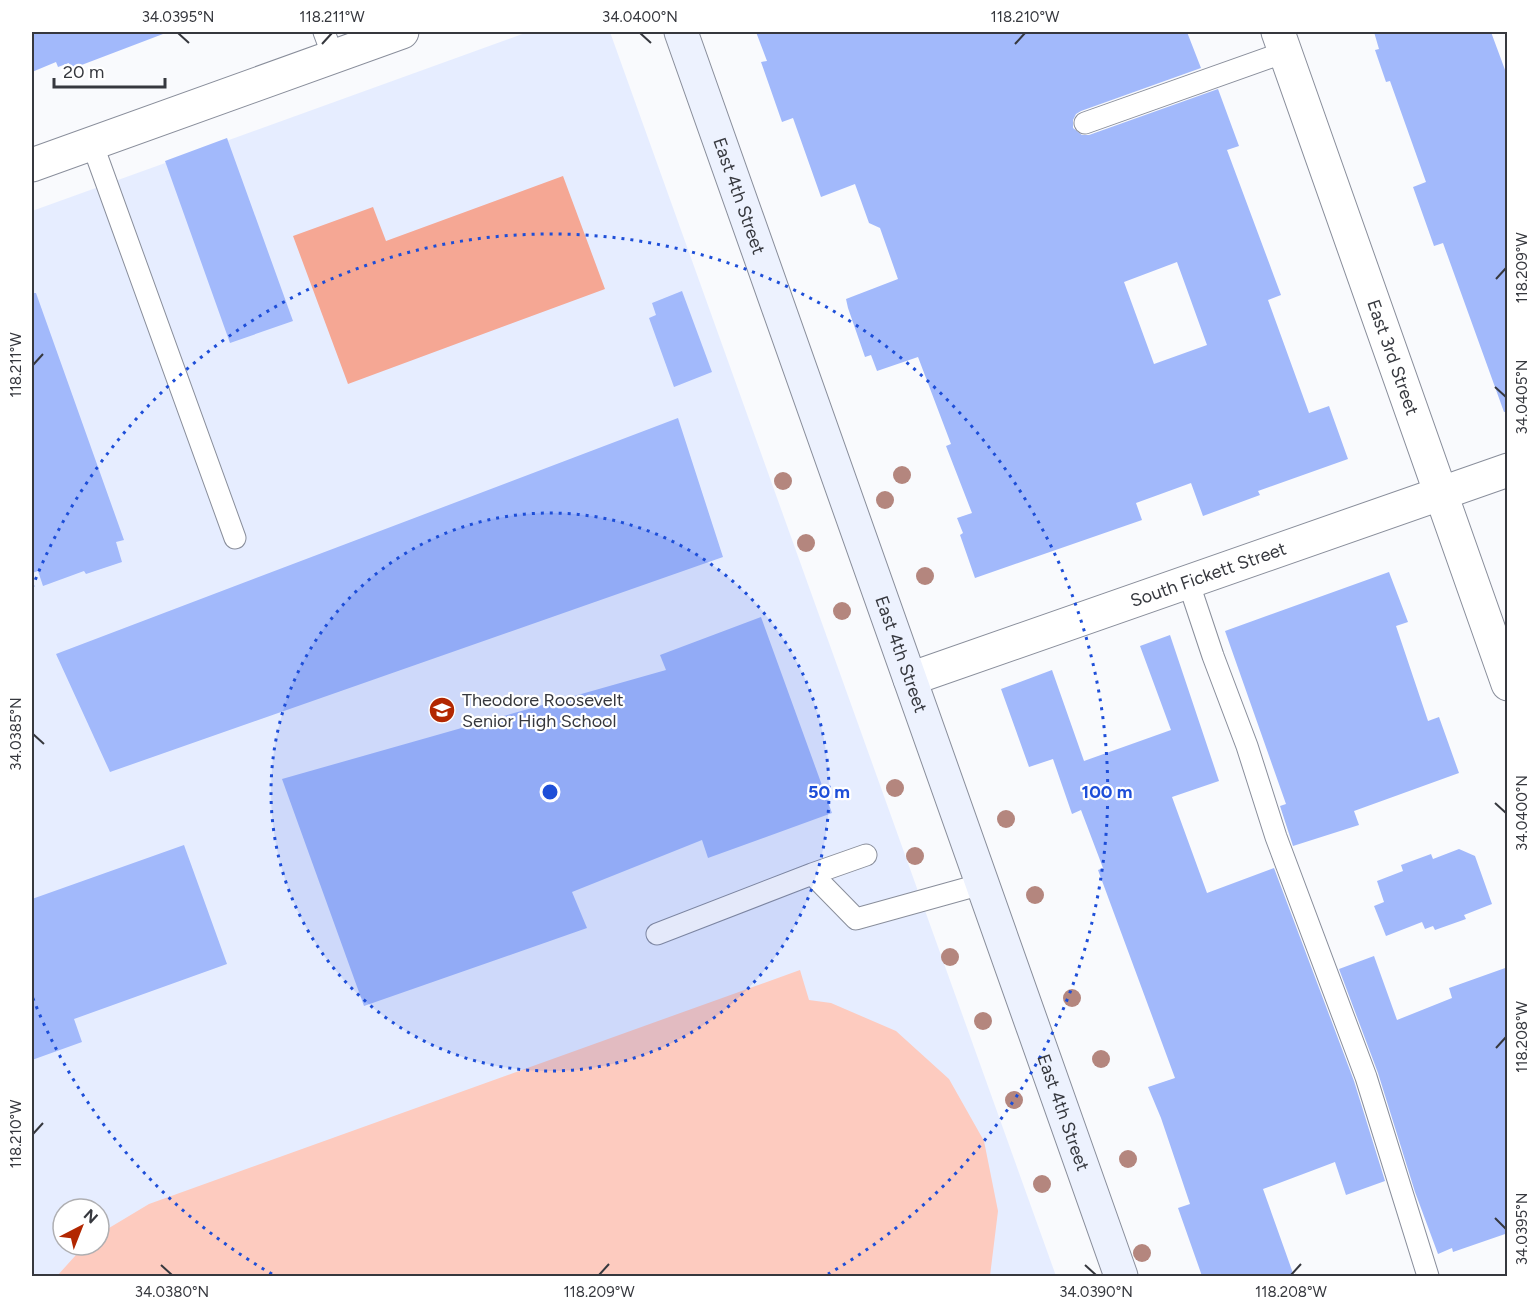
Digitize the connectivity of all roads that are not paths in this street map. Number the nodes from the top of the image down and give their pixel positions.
1 (402, 32) edge
2 (681, 32) edge
3 (1281, 42) edge
4 (329, 44) edge
5 (1085, 123) dead end
6 (92, 143) junction
7 (32, 165) edge
8 (1508, 470) edge
9 (1438, 492) junction
10 (235, 538) dead end
11 (1188, 581) junction
12 (910, 679) junction
13 (1508, 684) edge
14 (866, 855) dead end
15 (812, 874) junction
16 (982, 884) junction
17 (657, 934) dead end
18 (1121, 1276) edge
19 (1428, 1276) edge

1 - 4 street
2 - 12 main road, East 4th Street
3 - 5 lane
3 - 9 street, East 3rd Street
4 - 6 street
6 - 7 street
6 - 10 lane
8 - 9 street, South Fickett Street
9 - 11 street, South Fickett Street
9 - 13 street, East 3rd Street
11 - 12 street, South Fickett Street
11 - 19 lane
12 - 16 main road, East 4th Street
14 - 15 lane
15 - 16 lane
15 - 17 lane
16 - 18 main road, East 4th Street

